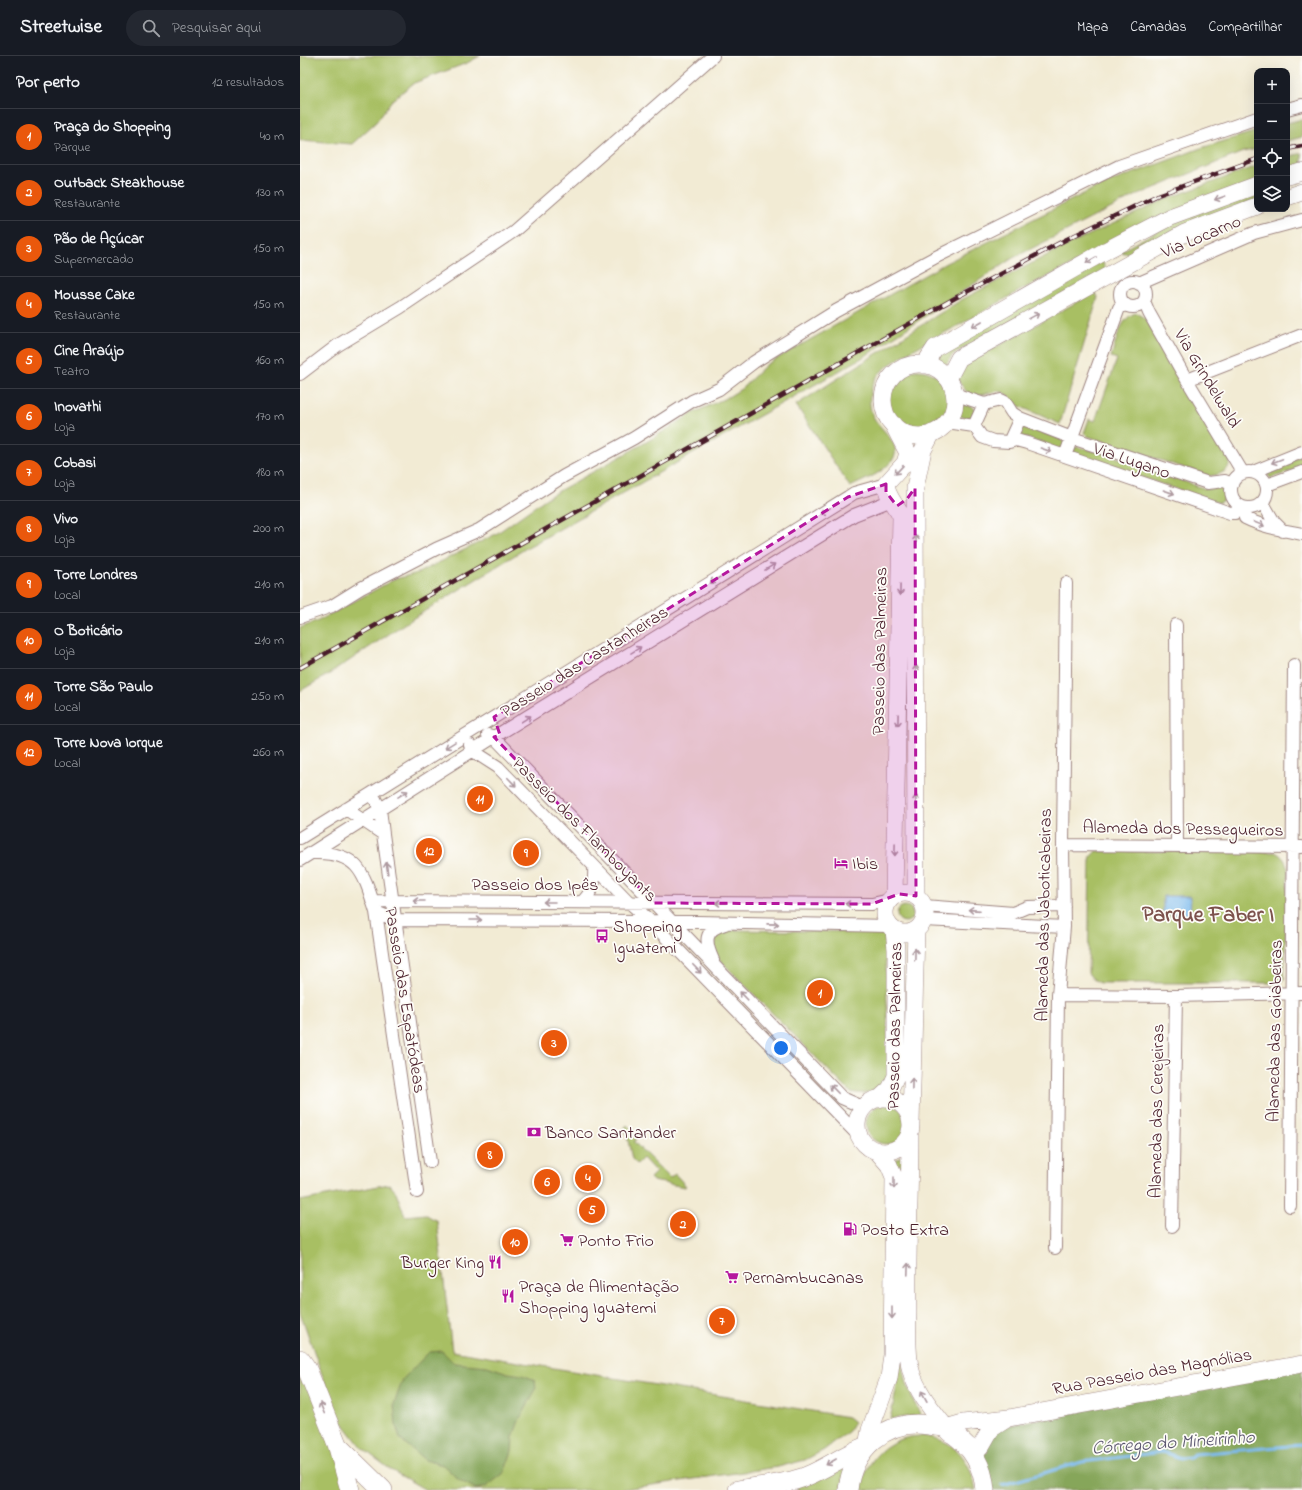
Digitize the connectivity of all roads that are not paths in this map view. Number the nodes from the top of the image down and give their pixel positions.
1 (713, 56) edge
2 (1302, 105) edge
3 (1290, 108) edge
4 (1254, 119) edge
5 (1302, 172) edge
6 (1290, 175) edge
7 (1254, 186) edge
8 (1302, 192) edge
9 (1290, 196) edge
10 (1254, 207) edge
11 (1302, 220) edge
12 (1108, 250) junction
13 (1116, 269) junction
14 (1139, 283) junction
15 (1144, 301) junction
16 (1124, 305) junction
17 (1302, 335) edge
18 (924, 365) junction
19 (300, 374) edge
20 (1187, 380) junction
21 (951, 386) junction
22 (984, 404) junction
23 (1020, 418) junction
24 (947, 422) junction
25 (893, 424) junction
26 (974, 426) junction
27 (932, 434) junction
28 (1072, 438) junction
29 (1009, 442) junction
30 (1302, 452) edge
31 (1065, 456) junction
32 (1302, 472) edge
33 (1248, 473) junction
34 (886, 484) junction
35 (1232, 485) junction
36 (1267, 485) junction
37 (915, 488) junction
38 (848, 497) junction
39 (894, 503) junction
40 (1263, 503) junction
41 (1243, 508) junction
42 (854, 515) junction
43 (1283, 531) junction
44 (1302, 534) edge
45 (1066, 582) dead end
46 (300, 617) edge
47 (1176, 625) dead end
48 (1294, 665) dead end
49 (494, 717) junction
50 (479, 727) junction
51 (465, 735) junction
52 (498, 735) junction
53 (473, 751) junction
54 (512, 756) junction
55 (498, 767) junction
56 (372, 793) junction
57 (380, 809) junction
58 (346, 810) junction
59 (362, 820) junction
60 (329, 821) junction
61 (383, 834) junction
62 (339, 836) junction
63 (300, 838) edge
64 (1063, 845) junction
65 (1177, 846) junction
66 (1297, 847) edge
67 (311, 853) junction
68 (300, 860) edge
69 (618, 865) junction
70 (594, 867) junction
71 (609, 882) junction
72 (892, 898) junction
73 (392, 901) junction
74 (452, 901) junction
75 (569, 902) junction
76 (582, 902) junction
77 (606, 902) junction
78 (629, 902) junction
79 (654, 903) junction
80 (701, 903) junction
81 (374, 906) junction
82 (1064, 906) junction
83 (920, 913) junction
84 (1013, 919) junction
85 (396, 920) junction
86 (452, 920) junction
87 (608, 920) junction
88 (564, 921) junction
89 (650, 921) junction
90 (672, 921) junction
91 (701, 922) junction
92 (729, 922) junction
93 (1064, 927) junction
94 (892, 928) junction
95 (687, 937) junction
96 (676, 947) junction
97 (717, 968) junction
98 (1297, 993) edge
99 (1058, 995) junction
100 (1176, 996) junction
101 (873, 1102) junction
102 (911, 1127) junction
103 (869, 1145) junction
104 (430, 1162) dead end
105 (417, 1192) dead end
106 (1290, 1206) dead end
107 (1172, 1226) dead end
108 (1055, 1248) dead end
109 (300, 1349) edge
110 (303, 1364) edge
111 (1302, 1364) edge
112 (1008, 1418) junction
113 (946, 1428) junction
114 (337, 1444) junction
115 (866, 1446) junction
116 (970, 1448) junction
117 (350, 1490) edge
118 (383, 1490) edge
119 (738, 1490) edge
120 (848, 1490) edge
121 (985, 1490) edge

1 - 19 street
2 - 3 street
4 - 46 street
5 - 6 street
7 -> 12 street
8 - 9 street
10 - 13 street
11 - 14 street, Via Locarno
12 - 13 street
12 -> 18 street
21 -> 13 street
14 - 15 street
14 - 16 street
15 - 16 street
15 - 20 street, Via Grindelwald
16 - 28 street
17 - 20 street
18 - 21 street
18 - 25 street
20 - 33 street, Via Grindelwald
21 - 22 street, Via Lugano
21 - 24 street
22 - 23 street, Via Lugano
22 - 26 street
23 - 28 street, Via Lugano
23 - 29 street
24 - 26 street
24 - 27 street
25 - 27 street
25 -> 34 street
26 - 29 street, Via Lugano
27 - 37 street, Passeio das Palmeiras
28 - 31 street
28 - 35 street, Via Lugano
29 -> 31 street, Via Lugano
30 -> 33 street
31 -> 41 street, Via Lugano
32 - 36 street
33 - 35 street
33 - 36 street
34 - 38 street
34 - 39 street, Passeio das Palmeiras
35 - 41 street
36 - 40 street
37 - 39 street
83 -> 37 street, Passeio das Palmeiras
38 - 42 street
38 -> 49 street
39 - 42 street, Passeio das Castanheiras
39 -> 72 street, Passeio das Palmeiras
40 - 41 street
40 - 43 street
41 -> 43 street
52 -> 42 street, Passeio das Castanheiras
43 - 44 street
45 - 64 street, Alameda das Jaboticabeiras
47 - 65 street
48 - 66 street, Alameda das Goiabeiras
49 - 50 street
49 - 52 street
50 - 51 street
50 - 52 street, Passeio dos Flamboyants
51 - 53 street
51 -> 56 street
52 - 53 street, Passeio das Castanheiras
52 - 54 street, Passeio dos Flamboyants
53 - 55 street, Passeio dos Flamboyants
57 -> 53 street, Passeio das Castanheiras
54 - 55 street
54 - 69 street, Passeio dos Flamboyants
55 -> 70 street, Passeio dos Flamboyants
56 - 57 street, Passeio das Espatódeas
56 - 58 street
57 - 59 street, Passeio das Castanheiras
57 - 61 street, Passeio das Espatódeas
58 - 59 street
58 - 60 street
59 - 61 street
59 - 62 street, Passeio das Castanheiras
60 - 62 street
60 - 63 street
73 -> 61 street, Passeio das Espatódeas
62 - 67 street, Passeio das Castanheiras
64 - 65 street, Alameda dos Pessegueiros
64 - 82 street, Alameda das Jaboticabeiras
65 - 66 street, Alameda dos Pessegueiros
66 - 98 street, Alameda das Goiabeiras
67 - 68 street, Passeio das Castanheiras
67 - 81 street, Passeio das Espatódeas
69 - 71 street
69 - 79 street, Passeio dos Flamboyants
70 - 71 street, Passeio dos Flamboyants
70 - 76 street
71 - 78 street, Passeio dos Flamboyants
72 -> 80 street, Passeio dos Ipês
72 - 83 street
72 - 94 street
74 -> 73 street, Passeio dos Ipês
73 - 81 street, Passeio dos Ipês
73 - 85 street, Passeio das Espatódeas
75 -> 74 street, Passeio dos Ipês
74 - 86 street
75 - 76 street, Passeio dos Ipês
75 - 88 street
76 - 77 street, Passeio dos Ipês
77 - 78 street, Passeio dos Ipês
77 - 87 street
78 - 79 street, Passeio dos Ipês
78 - 89 street, Passeio dos Flamboyants
79 - 80 street, Passeio dos Ipês
79 - 90 street, Passeio dos Flamboyants
80 - 91 street
81 - 85 street
81 - 105 street, Passeio das Espatódeas
82 - 84 street
82 - 93 street, Alameda das Jaboticabeiras
83 - 84 street
83 - 94 street
102 -> 83 street, Passeio das Palmeiras
84 - 93 street
85 - 86 street, Passeio dos Ipês
85 - 104 street, Passeio das Espatódeas
86 -> 88 street, Passeio dos Ipês
87 - 88 street, Passeio dos Ipês
87 - 89 street, Passeio dos Ipês
89 - 90 street, Passeio dos Ipês
89 - 96 street, Passeio dos Flamboyants
90 - 91 street, Passeio dos Ipês
90 - 95 street, Passeio dos Flamboyants
91 - 92 street, Passeio dos Ipês
92 -> 94 street, Passeio dos Ipês
92 - 97 street
93 - 99 street, Alameda das Jaboticabeiras
94 - 101 street, Passeio das Palmeiras
95 - 96 street
95 - 97 street, Passeio dos Flamboyants
96 -> 103 street, Passeio dos Flamboyants
101 -> 97 street, Passeio dos Flamboyants
98 - 100 street
98 - 106 street, Alameda das Goiabeiras
99 - 100 street
99 - 108 street, Alameda das Jaboticabeiras
100 - 107 street, Alameda das Cerejeiras
101 - 102 street
101 - 103 street
102 - 103 street
113 -> 102 street, Passeio das Palmeiras
103 -> 115 street
109 - 110 street
114 -> 110 main road
111 - 112 street, Rua Passeio das Magnólias
112 - 113 street, Rua Passeio das Magnólias
112 - 116 street, Rua Passeio das Magnólias
113 - 115 main road
113 - 116 main road
114 - 117 main road
114 - 118 main road
115 -> 119 main road
115 - 120 main road
116 - 121 main road

